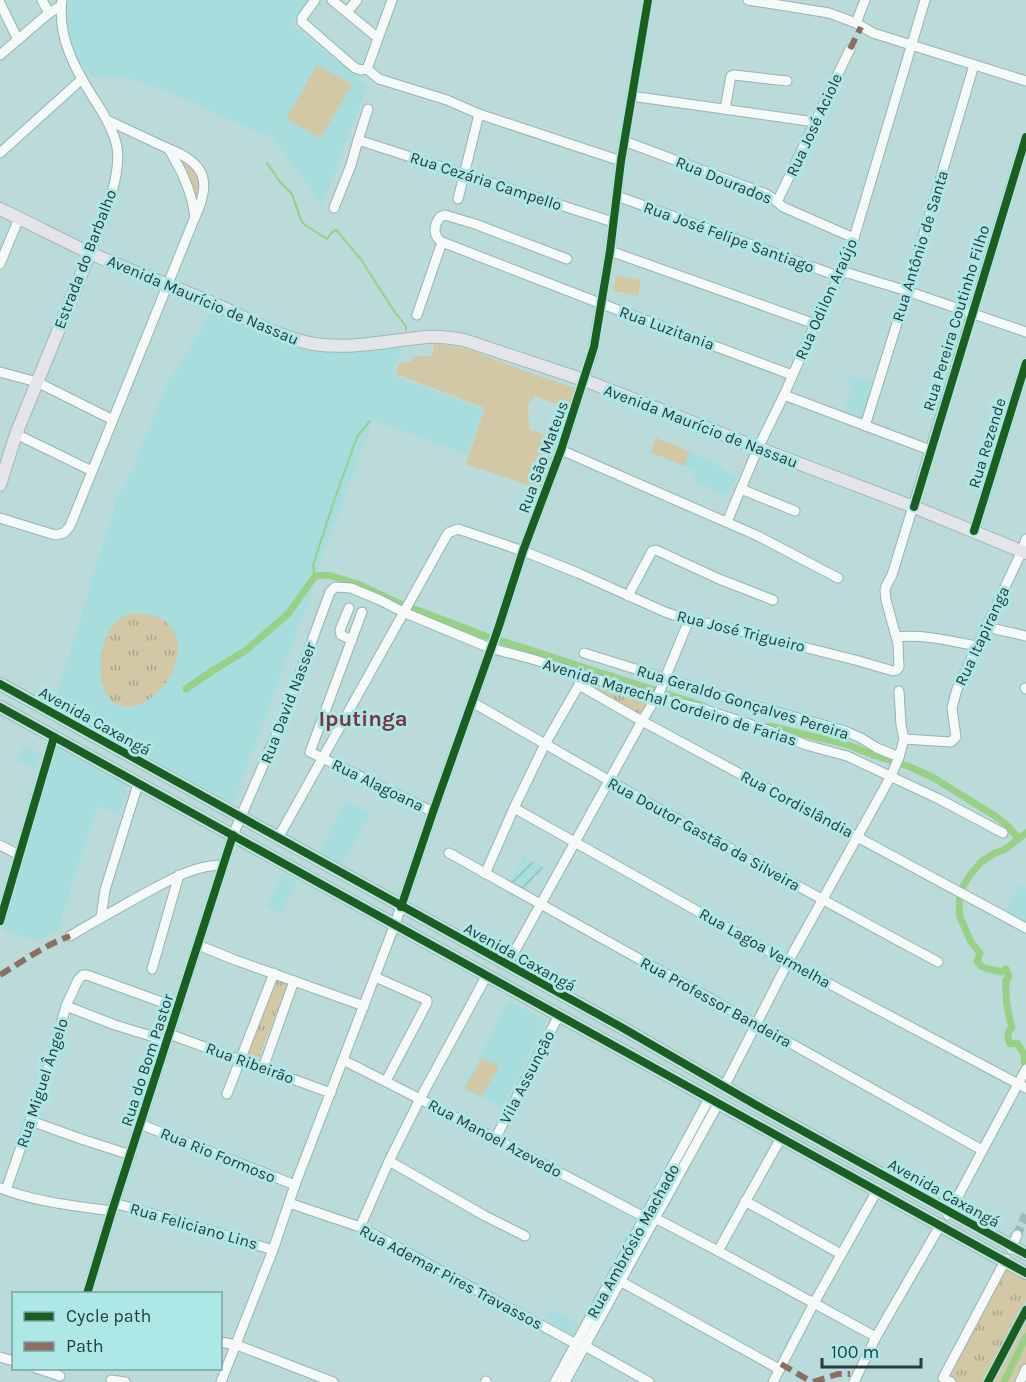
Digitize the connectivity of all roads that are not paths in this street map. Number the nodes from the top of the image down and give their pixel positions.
1 (42, 0) edge
2 (315, 0) edge
3 (332, 0) edge
4 (357, 0) edge
5 (392, 0) edge
6 (648, 0) edge
7 (748, 0) edge
8 (865, 0) edge
9 (925, 0) edge
10 (0, 3) edge
11 (62, 3) edge
12 (347, 12) junction
13 (49, 13) junction
14 (856, 23) junction
15 (378, 38) junction
16 (18, 40) junction
17 (911, 45) junction
18 (850, 49) dead end
19 (0, 54) edge
20 (974, 65) junction
21 (367, 69) junction
22 (82, 79) junction
23 (787, 81) dead end
24 (1026, 81) edge
25 (631, 96) junction
26 (368, 110) dead end
27 (725, 110) junction
28 (479, 114) junction
29 (107, 120) junction
30 (815, 122) junction
31 (1026, 137) edge
32 (358, 140) junction
33 (624, 141) junction
34 (169, 149) junction
35 (0, 153) edge
36 (621, 161) junction
37 (464, 175) junction
38 (617, 196) junction
39 (458, 199) dead end
40 (777, 202) junction
41 (334, 208) dead end
42 (0, 209) edge
43 (195, 217) junction
44 (19, 218) junction
45 (614, 222) junction
46 (854, 238) junction
47 (442, 242) junction
48 (610, 251) junction
49 (90, 253) junction
50 (567, 259) dead end
51 (0, 264) edge
52 (841, 273) junction
53 (167, 284) junction
54 (907, 291) junction
55 (602, 304) junction
56 (972, 313) junction
57 (417, 315) dead end
58 (815, 324) junction
59 (1026, 332) edge
60 (1026, 363) edge
61 (0, 372) edge
62 (792, 375) junction
63 (584, 380) junction
64 (37, 382) junction
65 (784, 395) junction
66 (113, 420) junction
67 (865, 426) junction
68 (16, 434) junction
69 (758, 448) junction
70 (561, 450) junction
71 (930, 450) junction
72 (92, 471) junction
73 (0, 485) edge
74 (741, 489) junction
75 (914, 507) junction
76 (795, 511) dead end
77 (0, 518) edge
78 (727, 522) junction
79 (974, 531) junction
80 (1026, 539) edge
81 (523, 551) junction
82 (1024, 552) edge
83 (838, 578) dead end
84 (332, 589) joint
85 (628, 596) junction
86 (773, 600) dead end
87 (349, 608) dead end
88 (404, 611) junction
89 (362, 612) dead end
90 (689, 620) junction
91 (986, 627) junction
92 (1026, 636) edge
93 (897, 638) junction
94 (352, 639) junction
95 (492, 644) junction
96 (976, 646) junction
97 (584, 653) dead end
98 (897, 670) joint
99 (578, 673) junction
100 (665, 681) junction
101 (0, 684) edge
102 (579, 685) junction
103 (899, 691) dead end
104 (658, 695) junction
105 (472, 702) junction
106 (0, 707) edge
107 (642, 721) junction
108 (54, 737) junction
109 (904, 739) junction
110 (545, 744) junction
111 (323, 758) junction
112 (899, 758) junction
113 (892, 774) junction
114 (609, 781) junction
115 (138, 784) junction
116 (514, 808) junction
117 (433, 812) junction
118 (241, 817) junction
119 (1004, 833) dead end
120 (233, 835) junction
121 (856, 836) junction
122 (278, 838) junction
123 (575, 842) junction
124 (0, 845) edge
125 (449, 853) dead end
126 (19, 855) junction
127 (223, 865) junction
128 (485, 874) junction
129 (179, 875) junction
130 (822, 900) junction
131 (540, 904) junction
132 (401, 907) junction
133 (101, 917) junction
134 (0, 921) edge
135 (395, 924) junction
136 (1026, 928) edge
137 (70, 936) dead end
138 (198, 945) junction
139 (788, 962) junction
140 (938, 962) dead end
141 (507, 965) junction
142 (152, 969) dead end
143 (274, 973) junction
144 (487, 975) junction
145 (375, 977) junction
146 (294, 981) junction
147 (66, 1006) junction
148 (364, 1006) junction
149 (178, 1008) junction
150 (559, 1015) junction
151 (756, 1024) junction
152 (168, 1038) junction
153 (242, 1060) junction
154 (343, 1060) junction
155 (263, 1068) junction
156 (1025, 1071) edge
157 (386, 1081) junction
158 (1022, 1086) edge
159 (724, 1087) junction
160 (331, 1093) junction
161 (227, 1094) dead end
162 (420, 1099) junction
163 (714, 1101) junction
164 (31, 1121) junction
165 (140, 1124) junction
166 (780, 1138) junction
167 (495, 1139) junction
168 (982, 1150) junction
169 (131, 1155) junction
170 (389, 1161) junction
171 (295, 1185) junction
172 (3, 1189) edge
173 (877, 1190) junction
174 (745, 1201) junction
175 (289, 1203) junction
176 (113, 1207) junction
177 (948, 1213) junction
178 (651, 1218) junction
179 (941, 1225) junction
180 (360, 1227) junction
181 (525, 1236) dead end
182 (273, 1250) junction
183 (718, 1251) junction
184 (841, 1254) junction
185 (1026, 1254) edge
186 (1006, 1260) junction
187 (1026, 1274) edge
188 (620, 1281) junction
189 (87, 1292) edge
190 (814, 1304) junction
191 (1026, 1310) edge
192 (876, 1338) junction
193 (222, 1342) edge
194 (237, 1345) junction
195 (580, 1345) junction
196 (779, 1369) junction
197 (1026, 1369) edge
198 (42, 1370) edge
199 (60, 1376) edge
200 (854, 1377) edge
201 (111, 1380) dead end
202 (947, 1380) edge
203 (125, 1382) edge
204 (222, 1382) edge
205 (333, 1382) edge
206 (555, 1382) edge
207 (565, 1382) edge
208 (649, 1382) edge
209 (773, 1382) edge
210 (988, 1382) edge
211 (1020, 1382) edge

1 - 13 street
2 - 21 street
3 - 12 street
4 - 12 street
5 - 15 street
6 - 25 street, Rua São Mateus
7 - 14 street
8 - 14 street
9 - 17 street, Rua Odilon Araújo
10 - 16 street
11 - 13 street
11 - 22 street, Estrada do Barbalho
12 - 15 street
13 - 16 street
14 - 17 street
15 - 21 street
16 - 19 street
17 - 20 street
17 - 46 street, Rua Odilon Araújo
18 - 30 street, Rua José Aciole
20 - 24 street
20 - 54 street, Rua Antônio de Santa
21 - 28 street
22 - 29 street, Estrada do Barbalho
22 - 35 street
23 - 27 street
25 - 27 street
25 - 33 street, Rua São Mateus
26 - 32 street
27 - 30 street
28 - 36 street
28 - 37 street
29 - 34 street
29 - 49 street, Estrada do Barbalho
30 - 40 street, Rua José Aciole
31 - 56 street, Rua Pereira Coutinho Filho
32 - 37 street, Rua Cezária Campello
32 - 41 street
33 - 36 street, Rua São Mateus
33 - 40 street, Rua Dourados
34 - 43 street
34 - 43 street
36 - 38 street, Rua São Mateus
37 - 39 street
37 - 45 street, Rua Cezária Campello
38 - 45 street, Rua São Mateus
38 - 52 street, Rua José Felipe Santiago
40 - 46 street, Rua Dourados
42 - 44 main road, Avenida Maurício de Nassau
43 - 53 street
44 - 49 main road, Avenida Maurício de Nassau
44 - 51 street
45 - 48 street, Rua São Mateus
46 - 52 street, Rua Odilon Araújo
47 - 50 street
47 - 55 street, Rua Luzitania
47 - 57 street
48 - 55 street, Rua São Mateus
48 - 58 street
49 - 53 main road, Avenida Maurício de Nassau
49 - 64 main road, Estrada do Barbalho
52 - 54 street, Rua José Felipe Santiago
52 - 58 street, Rua Odilon Araújo
53 - 63 main road, Avenida Maurício de Nassau
53 - 66 street
54 - 56 street, Rua José Felipe Santiago
54 - 67 street, Rua Antônio de Santa
55 - 62 street, Rua Luzitania
55 - 63 street, Rua São Mateus
56 - 59 street, Rua José Felipe Santiago
56 - 71 street, Rua Pereira Coutinho Filho
58 - 62 street, Rua Odilon Araújo
60 - 79 street, Rua Rezende
61 - 64 street
62 - 65 street, Rua Odilon Araújo
63 - 69 main road, Avenida Maurício de Nassau
63 - 70 street, Rua São Mateus
64 - 66 street
64 - 68 main road, Estrada do Barbalho
65 - 67 street
65 - 69 street, Rua Odilon Araújo
66 - 72 street
67 - 71 street
68 - 72 street
68 - 73 main road, Estrada do Barbalho
69 - 74 street, Rua Odilon Araújo
69 - 75 main road, Avenida Maurício de Nassau
70 - 78 street
70 - 81 street, Rua São Mateus
71 - 75 street, Rua Pereira Coutinho Filho
72 - 77 street
74 - 76 street
74 - 78 street, Rua Odilon Araújo
75 - 79 main road, Avenida Maurício de Nassau
75 - 93 street, Rua Pereira Coutinho Filho
78 - 83 street
79 - 82 main road, Avenida Maurício de Nassau
80 - 82 street, Rua Itapiranga
81 - 85 street, Rua José Trigueiro
81 - 88 street, Rua José Trigueiro
81 - 95 street, Rua São Mateus
82 - 91 street, Rua Itapiranga
84 - 88 street, Avenida Marechal Cordeiro de Farias
84 - 118 street, Rua David Nasser
85 - 86 street
85 - 90 street, Rua José Trigueiro
87 - 94 street
88 - 95 street, Avenida Marechal Cordeiro de Farias
88 - 111 street
89 - 94 street
90 - 98 street, Rua José Trigueiro
90 - 100 street
91 - 92 street
91 - 96 street, Rua Itapiranga
93 - 96 street
93 - 98 street, Rua Pereira Coutinho Filho
94 - 111 street
95 - 99 street, Avenida Marechal Cordeiro de Farias
95 - 105 street, Rua São Mateus
96 - 109 street, Rua Itapiranga
97 - 100 street, Rua Geraldo Gonçalves Pereira
99 - 102 street
99 - 104 street, Avenida Marechal Cordeiro de Farias
100 - 104 street
100 - 112 street, Rua Geraldo Gonçalves Pereira
101 - 118 main road, Avenida Caxangá
102 - 107 street, Rua Cordislândia
102 - 110 street
103 - 109 street
104 - 107 street
104 - 113 street, Avenida Marechal Cordeiro de Farias
105 - 110 street, Rua Doutor Gastão da Silveira
105 - 117 street, Rua São Mateus
106 - 108 main road, Avenida Caxangá
107 - 114 street
107 - 121 street, Rua Cordislândia
108 - 115 main road, Avenida Caxangá
108 - 126 street
109 - 112 street
110 - 114 street, Rua Doutor Gastão da Silveira
110 - 116 street
111 - 117 street, Rua Alagoana
111 - 122 street
112 - 113 street
113 - 119 street, Avenida Marechal Cordeiro de Farias
113 - 121 street
114 - 123 street
114 - 130 street, Rua Doutor Gastão da Silveira
115 - 120 main road, Avenida Caxangá
115 - 133 street
116 - 123 street, Rua Lagoa Vermelha
116 - 128 street
117 - 132 street, Rua São Mateus
118 - 120 street, Rua do Bom Pastor
118 - 122 main road, Avenida Caxangá
120 - 127 street, Rua do Bom Pastor
120 - 135 main road, Avenida Caxangá
121 - 130 street
121 - 136 street, Rua Cordislândia
122 - 132 main road, Avenida Caxangá
123 - 131 street
123 - 139 street, Rua Lagoa Vermelha
124 - 126 street
125 - 128 street, Rua Professor Bandeira
126 - 134 street
127 - 129 street
127 - 138 street, Rua do Bom Pastor
128 - 131 street, Rua Professor Bandeira
129 - 133 street
129 - 142 street
130 - 139 street
130 - 140 street, Rua Doutor Gastão da Silveira
131 - 141 street
131 - 151 street, Rua Professor Bandeira
132 - 135 street, Rua São Mateus
132 - 141 main road, Avenida Caxangá
133 - 137 street
135 - 144 main road, Avenida Caxangá
135 - 145 street, Rua São Mateus
138 - 143 street
138 - 149 street, Rua do Bom Pastor
139 - 151 street
139 - 158 street, Rua Lagoa Vermelha
141 - 159 main road, Avenida Caxangá
143 - 146 street
143 - 153 street
144 - 150 main road, Avenida Caxangá
144 - 162 street
145 - 148 street, Rua São Mateus
145 - 157 street
146 - 148 street
146 - 155 street
147 - 149 street, Rua Miguel Ângelo
147 - 152 street, Rua Ribeirão
147 - 164 street, Rua Miguel Ângelo
148 - 154 street, Rua São Mateus
149 - 152 street, Rua do Bom Pastor
150 - 163 main road, Avenida Caxangá
150 - 167 street, Vila Assunção
151 - 159 street
151 - 168 street, Rua Professor Bandeira
152 - 153 street, Rua Ribeirão
152 - 165 street, Rua do Bom Pastor
153 - 155 street, Rua Ribeirão
153 - 161 street
154 - 157 street, Rua Manoel Azevedo
154 - 160 street, Rua São Mateus
155 - 160 street, Rua Ribeirão
156 - 158 street
157 - 162 street, Rua Manoel Azevedo
158 - 168 street
159 - 177 main road, Avenida Caxangá
160 - 171 street, Rua São Mateus
162 - 167 street, Rua Manoel Azevedo
162 - 170 street
163 - 166 main road, Avenida Caxangá
163 - 178 street, Rua Ambrósio Machado
164 - 169 street
164 - 172 street, Rua Miguel Ângelo
165 - 169 street, Rua do Bom Pastor
165 - 171 street, Rua Rio Formoso
166 - 173 main road, Avenida Caxangá
166 - 174 street
167 - 178 street, Rua Manoel Azevedo
168 - 177 street
169 - 176 street, Rua do Bom Pastor
170 - 180 street
170 - 181 street
171 - 175 street, Rua São Mateus
172 - 176 street, Rua Feliciano Lins
173 - 179 main road, Avenida Caxangá
173 - 184 street
174 - 183 street
174 - 184 street
175 - 180 street, Rua Ademar Pires Travassos
175 - 182 street, Rua São Mateus
176 - 182 street, Rua Feliciano Lins
176 - 189 street, Rua do Bom Pastor
177 - 185 main road, Avenida Caxangá
178 - 183 street, Rua Manoel Azevedo
178 - 188 street, Rua Ambrósio Machado
178 - 195 street, Rua Ambrósio Machado
179 - 186 main road, Avenida Caxangá
179 - 192 street
180 - 195 street, Rua Ademar Pires Travassos
182 - 194 street, Rua São Mateus
183 - 190 street, Rua Manoel Azevedo
184 - 190 street
186 - 187 main road, Avenida Caxangá
186 - 202 street
188 - 195 street, Rua Ambrósio Machado
188 - 196 street
190 - 192 street, Rua Manoel Azevedo
190 - 196 street
191 - 210 street
192 - 200 street
193 - 194 street
194 - 204 street, Rua São Mateus
194 - 205 street
195 - 206 street, Rua Ambrósio Machado
195 - 207 street, Rua Ambrósio Machado
195 - 208 street, Rua Ademar Pires Travassos
196 - 209 street
197 - 211 street
198 - 199 street
201 - 203 street

